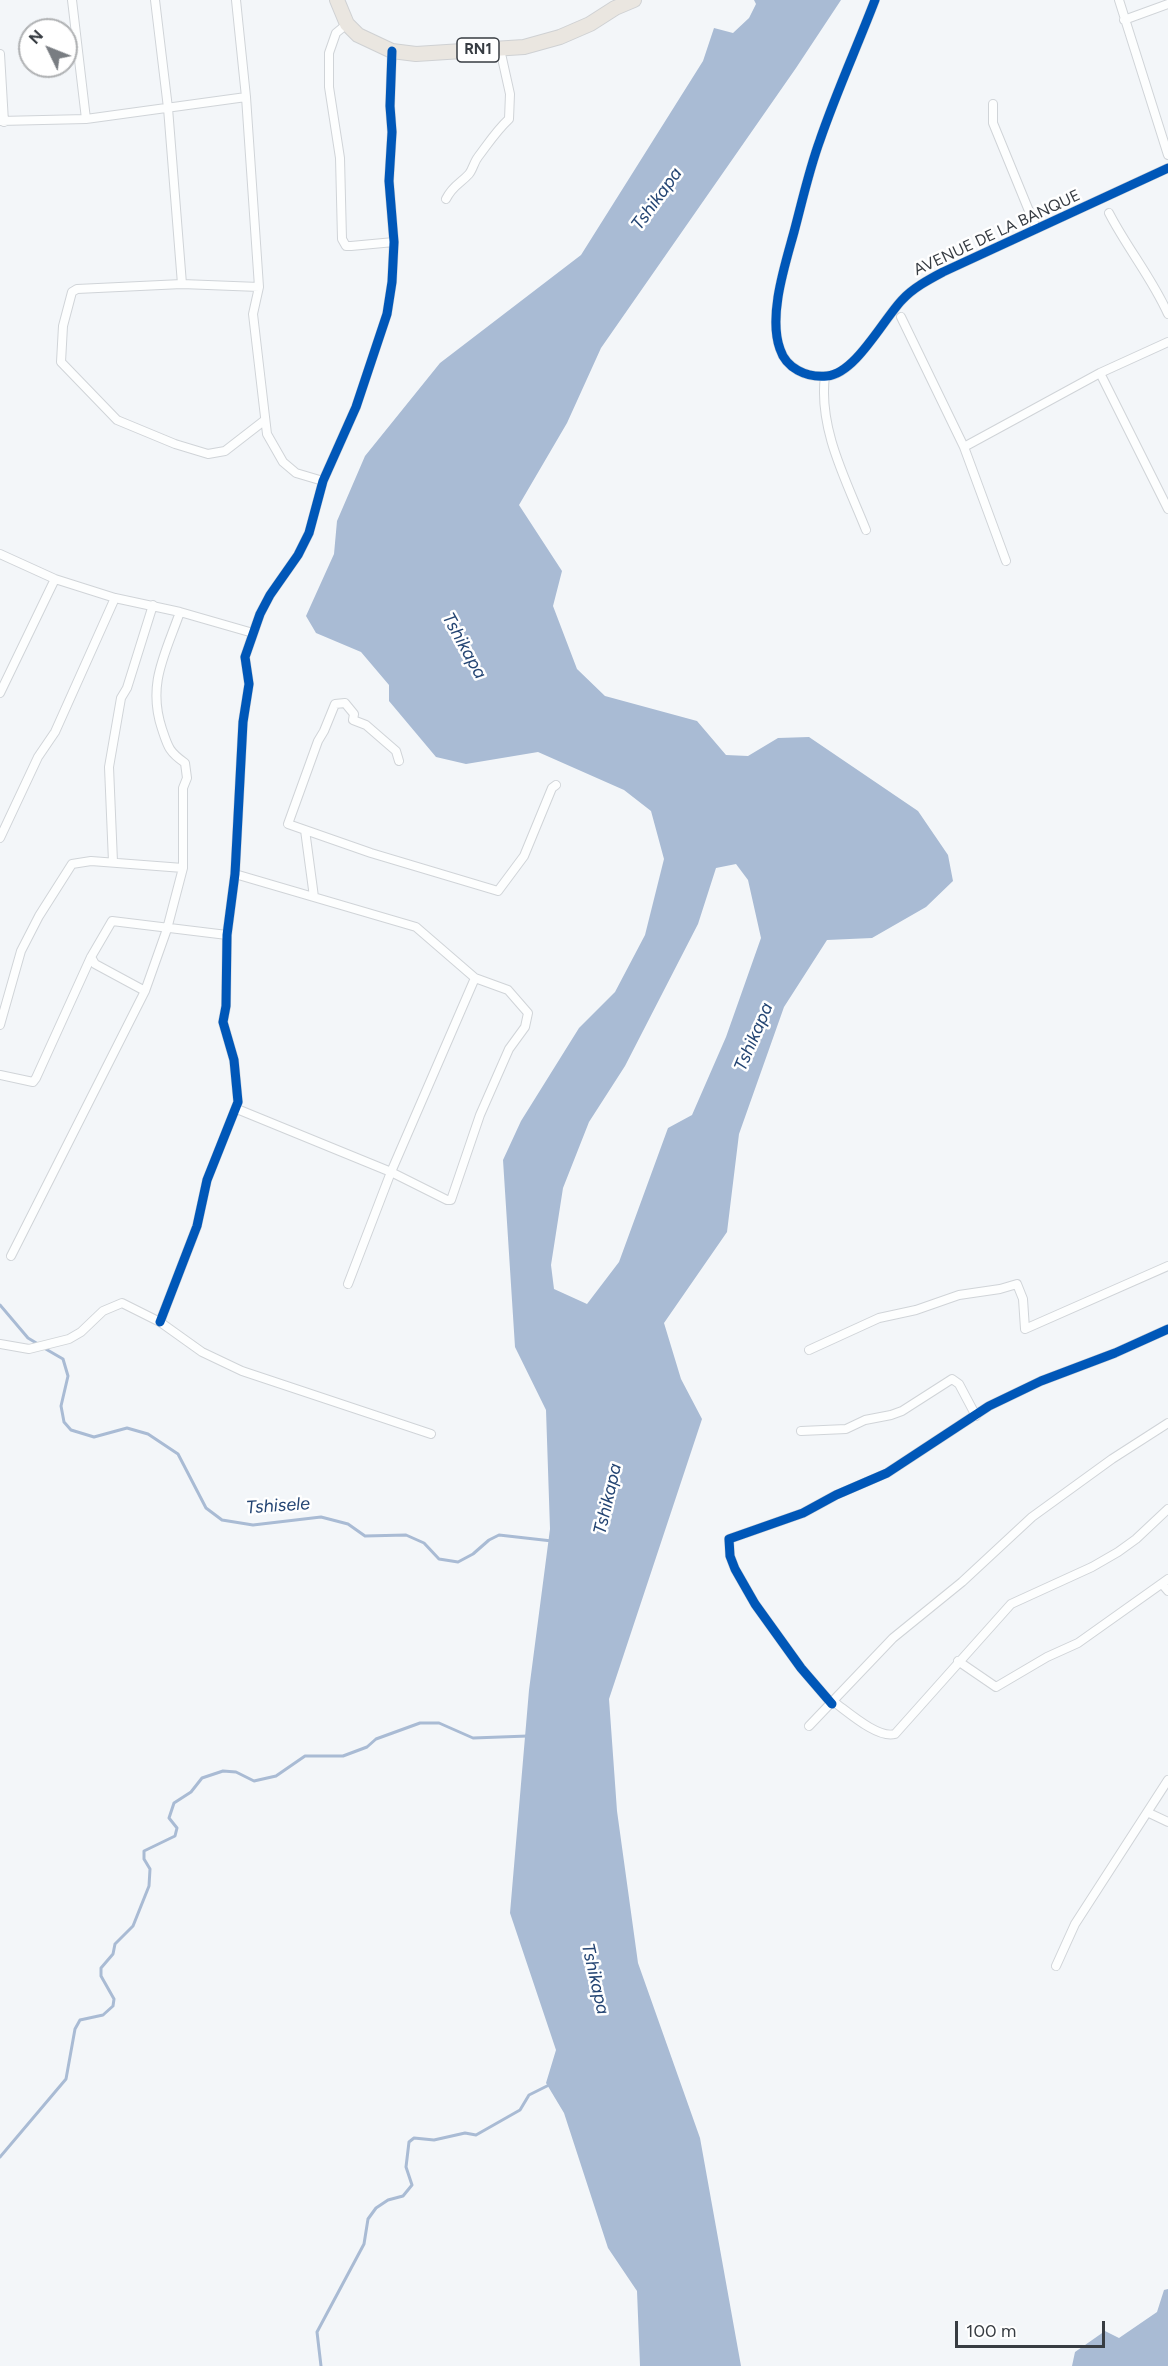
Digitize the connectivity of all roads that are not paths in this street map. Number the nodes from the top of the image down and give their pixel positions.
1 (72, 0) edge
2 (154, 0) edge
3 (236, 0) edge
4 (337, 0) edge
5 (634, 0) edge
6 (875, 0) edge
7 (1119, 0) edge
8 (1168, 4) edge
9 (1124, 20) junction
10 (347, 24) junction
11 (500, 49) junction
12 (392, 51) junction
13 (0, 54) edge
14 (246, 97) junction
15 (993, 104) dead end
16 (168, 108) junction
17 (86, 119) junction
18 (2, 122) edge
19 (1168, 155) edge
20 (1168, 168) edge
21 (446, 199) dead end
22 (1108, 213) dead end
23 (1036, 228) junction
24 (394, 242) junction
25 (182, 284) junction
26 (259, 288) junction
27 (1168, 314) edge
28 (902, 317) dead end
29 (1168, 342) edge
30 (1100, 373) junction
31 (825, 376) junction
32 (266, 420) junction
33 (964, 447) junction
34 (323, 482) junction
35 (1168, 509) edge
36 (866, 530) dead end
37 (0, 554) edge
38 (1006, 561) dead end
39 (55, 579) junction
40 (115, 598) junction
41 (153, 605) junction
42 (180, 612) junction
43 (253, 633) junction
44 (0, 693) edge
45 (399, 761) dead end
46 (556, 784) dead end
47 (305, 830) junction
48 (0, 838) edge
49 (113, 862) junction
50 (183, 868) junction
51 (235, 874) junction
52 (314, 897) junction
53 (167, 929) junction
54 (227, 935) junction
55 (91, 957) junction
56 (475, 978) junction
57 (145, 991) junction
58 (0, 1024) edge
59 (0, 1075) edge
60 (237, 1109) junction
61 (391, 1172) junction
62 (11, 1256) dead end
63 (1168, 1266) edge
64 (348, 1284) dead end
65 (160, 1322) junction
66 (1168, 1329) edge
67 (0, 1344) edge
68 (808, 1350) dead end
69 (976, 1416) junction
70 (1168, 1423) edge
71 (801, 1431) dead end
72 (431, 1434) dead end
73 (1168, 1509) edge
74 (1165, 1581) edge
75 (1168, 1591) edge
76 (958, 1661) junction
77 (833, 1703) junction
78 (809, 1726) dead end
79 (1168, 1780) edge
80 (1149, 1813) junction
81 (1168, 1822) edge
82 (1056, 1966) dead end

1 - 17 street
2 - 16 street
3 - 14 street
4 - 10 highway
5 - 11 highway, RN1
6 - 31 street
7 - 9 street
8 - 9 street
9 - 19 street
10 - 12 highway, RN1
10 - 24 street
11 - 12 highway, RN1
11 - 21 street
12 - 24 street
13 - 18 street
14 - 16 street
14 - 26 street
15 - 23 street
16 - 17 street
16 - 25 street
17 - 18 street
20 - 23 street, AVENUE DE LA BANQUE
22 - 27 street
23 - 31 street, AVENUE DE LA BANQUE
24 - 34 street
25 - 26 street
25 - 32 street
26 - 32 street
28 - 33 street
29 - 30 street
30 - 33 street
30 - 35 street
31 - 36 street
32 - 34 street
33 - 38 street
34 - 43 street
37 - 39 street
39 - 40 street
39 - 44 street
40 - 41 street
40 - 48 street
41 - 42 street
41 - 49 street
42 - 43 street
42 - 50 street
43 - 51 street
45 - 47 street
46 - 47 street
47 - 52 street
49 - 50 street
49 - 58 street
50 - 53 street
51 - 52 street
51 - 54 street
52 - 56 street
53 - 54 street
53 - 55 street
53 - 57 street
54 - 60 street
55 - 57 street
55 - 59 street
56 - 61 street
56 - 61 street
57 - 62 street
60 - 61 street
60 - 65 street
61 - 64 street
63 - 68 street
65 - 67 street
65 - 72 street
66 - 69 street
69 - 71 street
69 - 77 street
70 - 77 street
73 - 76 street
74 - 75 street
74 - 76 street
76 - 77 street
77 - 78 street
79 - 80 street
80 - 81 street
80 - 82 street

